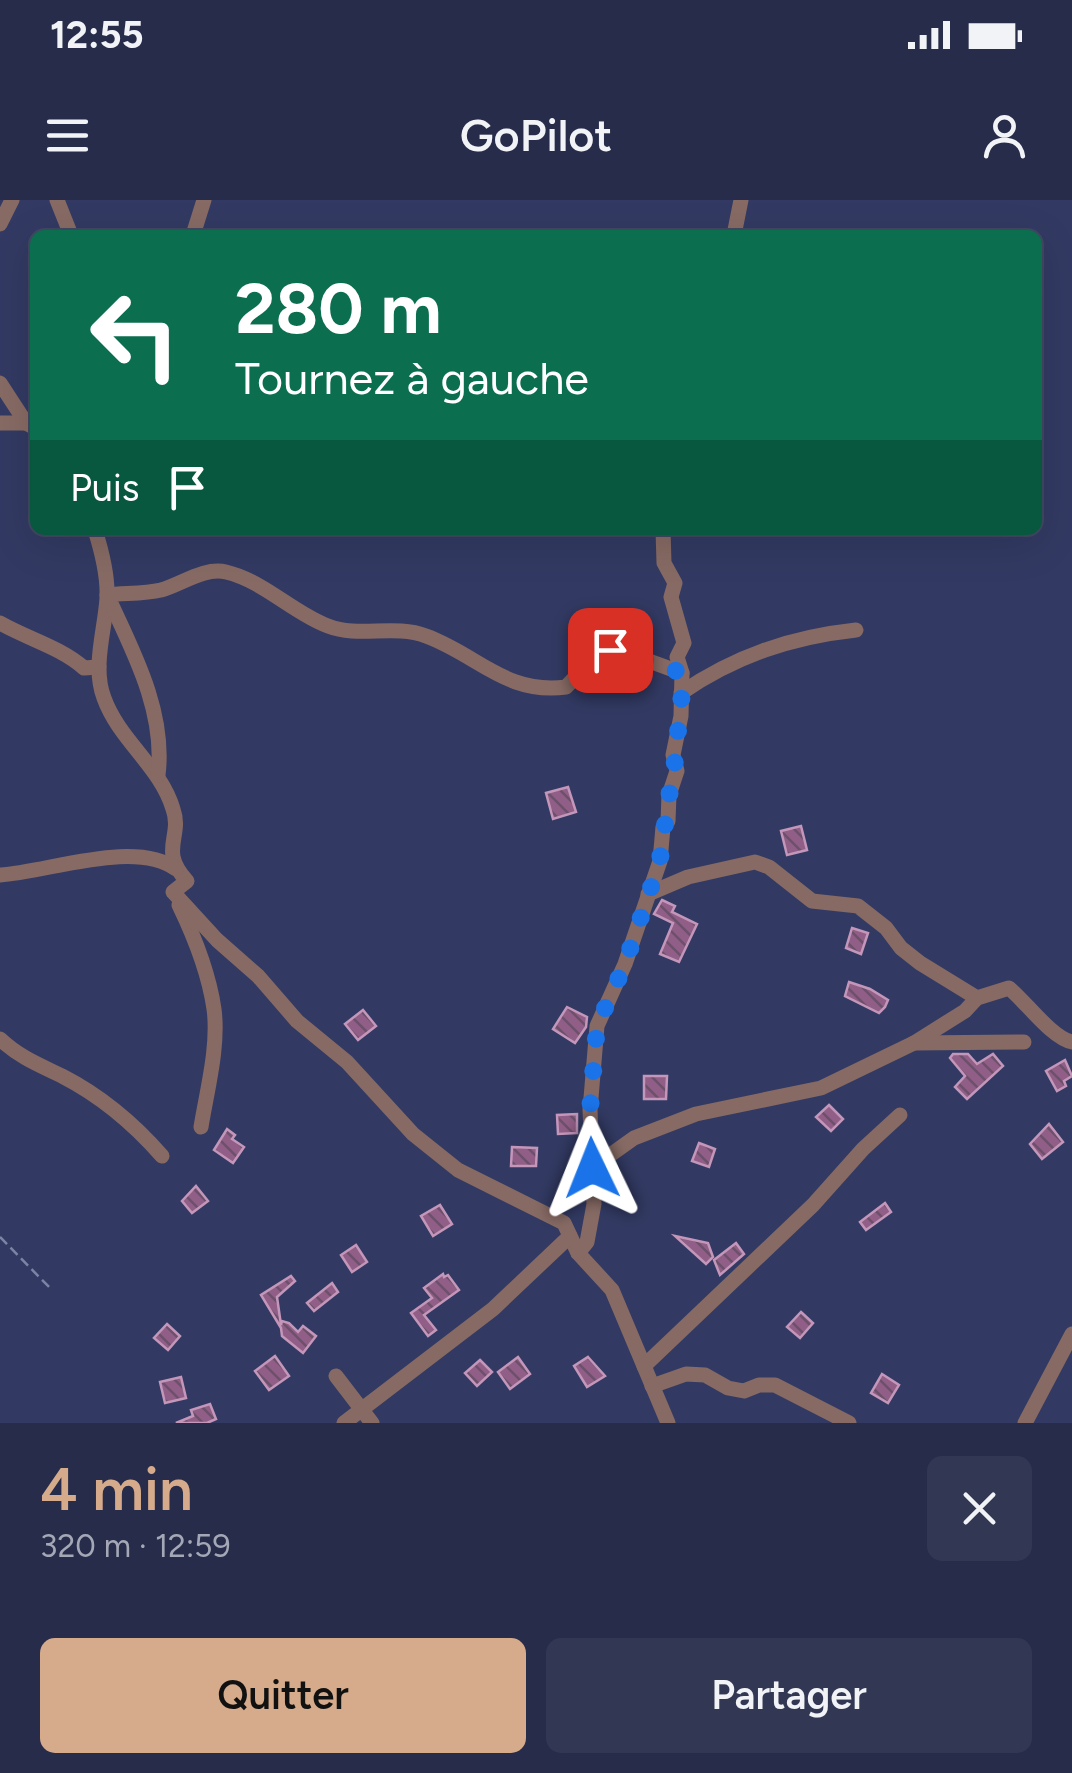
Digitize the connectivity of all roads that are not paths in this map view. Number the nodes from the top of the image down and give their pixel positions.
1 (12, 200) edge
2 (58, 200) edge
3 (70, 200) edge
4 (204, 200) edge
5 (741, 200) edge
6 (0, 224) edge
7 (69, 230) edge
8 (71, 230) edge
9 (195, 230) edge
10 (735, 230) edge
11 (0, 383) edge
12 (0, 423) edge
13 (30, 426) edge
14 (97, 535) edge
15 (663, 535) edge
16 (108, 595) junction
17 (0, 623) edge
18 (856, 630) dead end
19 (99, 667) junction
20 (682, 673) junction
21 (682, 693) junction
22 (158, 776) junction
23 (176, 869) junction
24 (0, 875) edge
25 (173, 892) junction
26 (648, 894) junction
27 (977, 998) junction
28 (0, 1039) edge
29 (1024, 1042) dead end
30 (1072, 1042) edge
31 (914, 1043) junction
32 (900, 1115) dead end
33 (201, 1126) dead end
34 (162, 1156) dead end
35 (592, 1168) junction
36 (570, 1236) junction
37 (578, 1253) junction
38 (1072, 1334) edge
39 (644, 1366) junction
40 (336, 1376) dead end
41 (652, 1386) junction
42 (367, 1416) edge
43 (344, 1423) edge
44 (668, 1423) edge
45 (849, 1423) edge
46 (1025, 1423) edge

1 - 6 street
2 - 7 street
3 - 8 street
4 - 9 street
5 - 10 street
11 - 13 street
12 - 13 street
14 - 16 street
15 - 20 street
16 - 19 street
16 - 20 street
16 - 22 street
17 - 19 street
18 - 21 street
19 - 22 street
20 - 21 street
21 - 26 street
22 - 23 street
23 - 24 street
23 - 25 street
25 - 33 street
25 - 36 street
26 - 27 street
26 - 35 street
27 - 30 street
27 - 31 street
28 - 34 street
29 - 31 street
31 - 35 street
32 - 39 street
35 - 37 street
36 - 37 street
36 - 42 street
37 - 39 street
38 - 46 street
39 - 41 street
40 - 42 street
41 - 44 street
41 - 45 street
42 - 43 street

